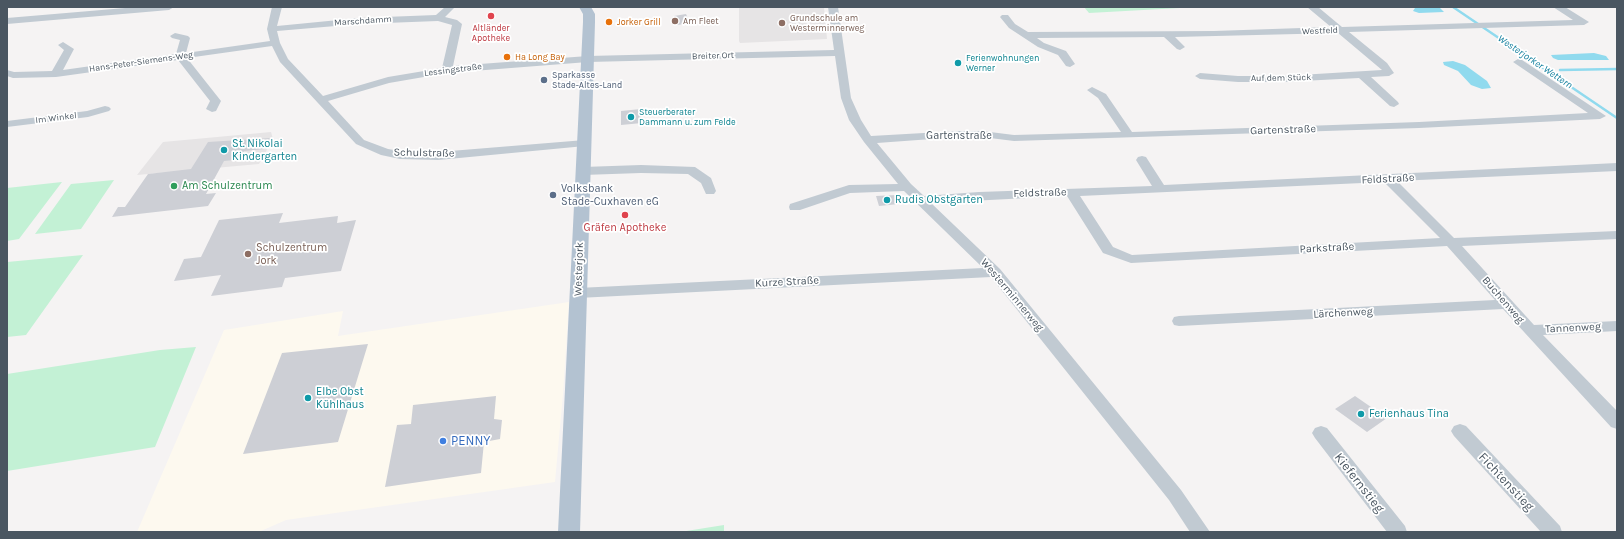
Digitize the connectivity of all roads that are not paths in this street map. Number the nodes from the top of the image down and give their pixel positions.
1 (169, 7) edge
2 (277, 7) edge
3 (450, 7) edge
4 (585, 7) edge
5 (832, 7) edge
6 (1312, 7) edge
7 (1558, 7) edge
8 (1005, 17) dead end
9 (438, 18) junction
10 (7, 20) edge
11 (272, 29) junction
12 (1340, 30) junction
13 (1166, 34) junction
14 (175, 36) dead end
15 (1026, 36) junction
16 (275, 43) junction
17 (63, 45) dead end
18 (1180, 47) dead end
19 (838, 53) junction
20 (180, 56) junction
21 (588, 59) junction
22 (1518, 62) dead end
23 (1070, 64) dead end
24 (447, 70) junction
25 (56, 74) junction
26 (1362, 75) junction
27 (9, 76) edge
28 (1200, 76) dead end
29 (1092, 90) dead end
30 (321, 100) junction
31 (1394, 104) dead end
32 (105, 109) dead end
33 (212, 109) dead end
34 (7, 124) edge
35 (1129, 136) junction
36 (868, 140) junction
37 (584, 144) junction
38 (1142, 160) dead end
39 (1617, 167) edge
40 (583, 171) junction
41 (1388, 179) junction
42 (907, 187) junction
43 (1160, 190) junction
44 (710, 191) dead end
45 (1071, 192) junction
46 (922, 200) junction
47 (795, 207) dead end
48 (1617, 235) edge
49 (1451, 242) junction
50 (995, 272) junction
51 (578, 293) junction
52 (1508, 304) junction
53 (1179, 321) dead end
54 (1617, 326) edge
55 (1530, 330) junction
56 (1617, 422) edge
57 (1460, 431) dead end
58 (1321, 433) dead end
59 (569, 532) edge
60 (1200, 532) edge
61 (1398, 532) edge
62 (1553, 532) edge

1 - 10 street
2 - 11 street, Schulstraße
3 - 9 street
4 - 21 main road, Westerjork
5 - 19 street, Westerminnerweg
6 - 12 street
7 - 12 street, Westfeld
8 - 15 street
9 - 11 street, Marschdamm
9 - 24 street, Marschdamm
11 - 16 street, Schulstraße
12 - 13 street, Westfeld
12 - 26 street, Auf dem Stück
13 - 15 street, Westfeld
13 - 18 street
14 - 20 street
15 - 23 street
16 - 20 street, Hans-Peter-Siemens-Weg
16 - 30 street, Schulstraße
17 - 25 street
19 - 21 street, Breiter Ort
19 - 36 street, Westerminnerweg
20 - 25 street, Hans-Peter-Siemens-Weg
20 - 33 street
21 - 24 street, Lessingstraße
21 - 37 main road, Westerjork
22 - 35 street, Gartenstraße
24 - 30 street, Lessingstraße
25 - 27 street, Hans-Peter-Siemens-Weg
26 - 28 street, Auf dem Stück
26 - 31 street
29 - 35 street
30 - 37 street, Schulstraße
32 - 34 street, Im Winkel
35 - 36 street, Gartenstraße
36 - 42 street, Westerminnerweg
37 - 40 main road, Westerjork
38 - 43 street
39 - 41 street, Feldstraße
40 - 44 street
40 - 51 main road, Westerjork
41 - 43 street, Feldstraße
41 - 49 street, Buchenweg
42 - 46 street, Westerminnerweg
42 - 47 street
43 - 45 street, Feldstraße
45 - 46 street, Feldstraße
45 - 49 street, Parkstraße
46 - 50 street, Westerminnerweg
48 - 49 street, Parkstraße
49 - 52 street, Buchenweg
50 - 51 street, Kurze Straße
50 - 60 street, Westerminnerweg
51 - 59 main road, Westerjork
52 - 53 street, Lärchenweg
52 - 55 street, Buchenweg
54 - 55 street, Tannenweg
55 - 56 street, Buchenweg
57 - 62 street, Fichtenstieg
58 - 61 street, Kiefernstieg

